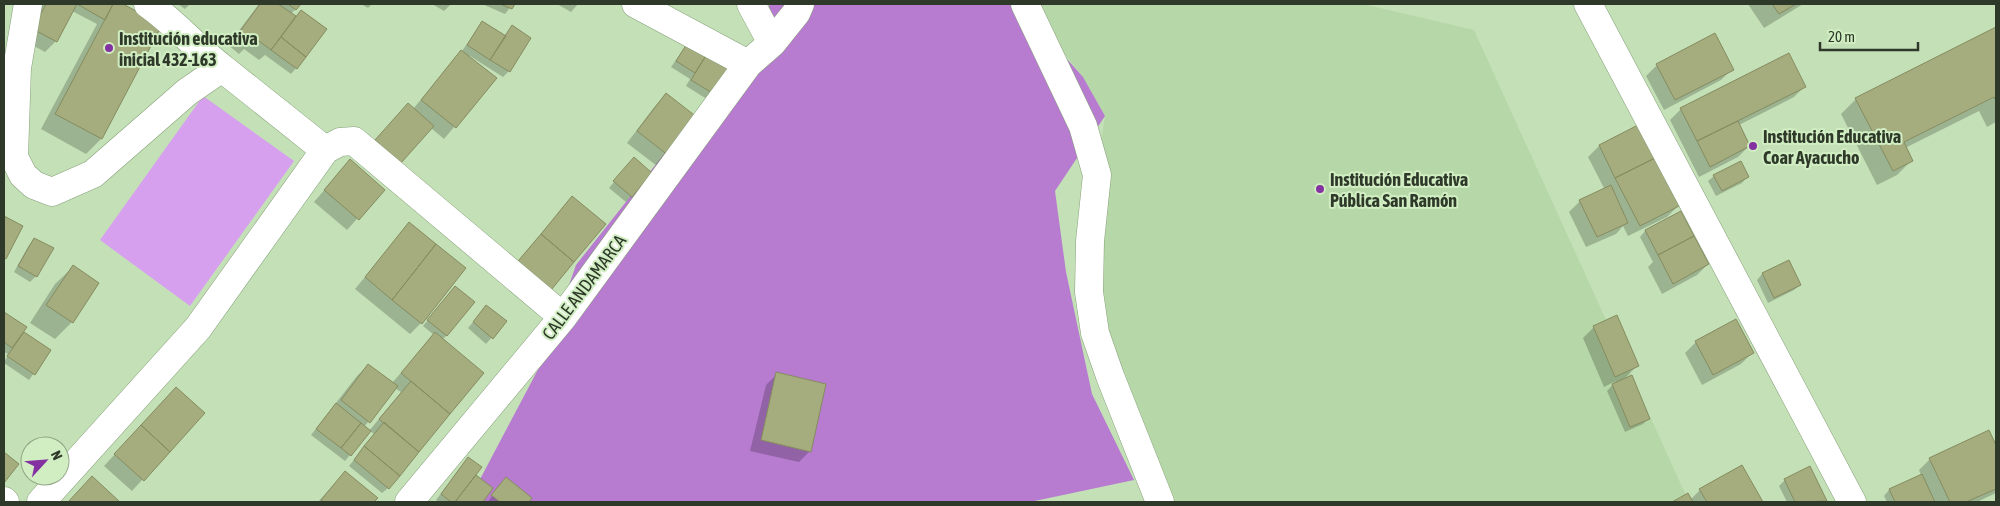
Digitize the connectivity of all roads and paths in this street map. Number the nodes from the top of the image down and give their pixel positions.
1 (14, 4) edge
2 (28, 4) edge
3 (148, 4) edge
4 (636, 4) edge
5 (751, 4) edge
6 (800, 4) edge
7 (1025, 4) edge
8 (1588, 4) edge
9 (4, 35) edge
10 (772, 42) junction
11 (748, 64) junction
12 (222, 68) junction
13 (325, 150) junction
14 (563, 317) junction
15 (41, 502) edge
16 (409, 502) edge
17 (1160, 502) edge
18 (1852, 502) edge

1 - 9 street
2 - 12 street
3 - 12 street
4 - 11 street
5 - 10 street
6 - 10 street, CALLE ANDAMARCA
7 - 17 street
8 - 18 street
10 - 11 street, CALLE ANDAMARCA
11 - 14 street, CALLE ANDAMARCA
12 - 13 street
13 - 14 street
13 - 15 street
14 - 16 street, CALLE ANDAMARCA

